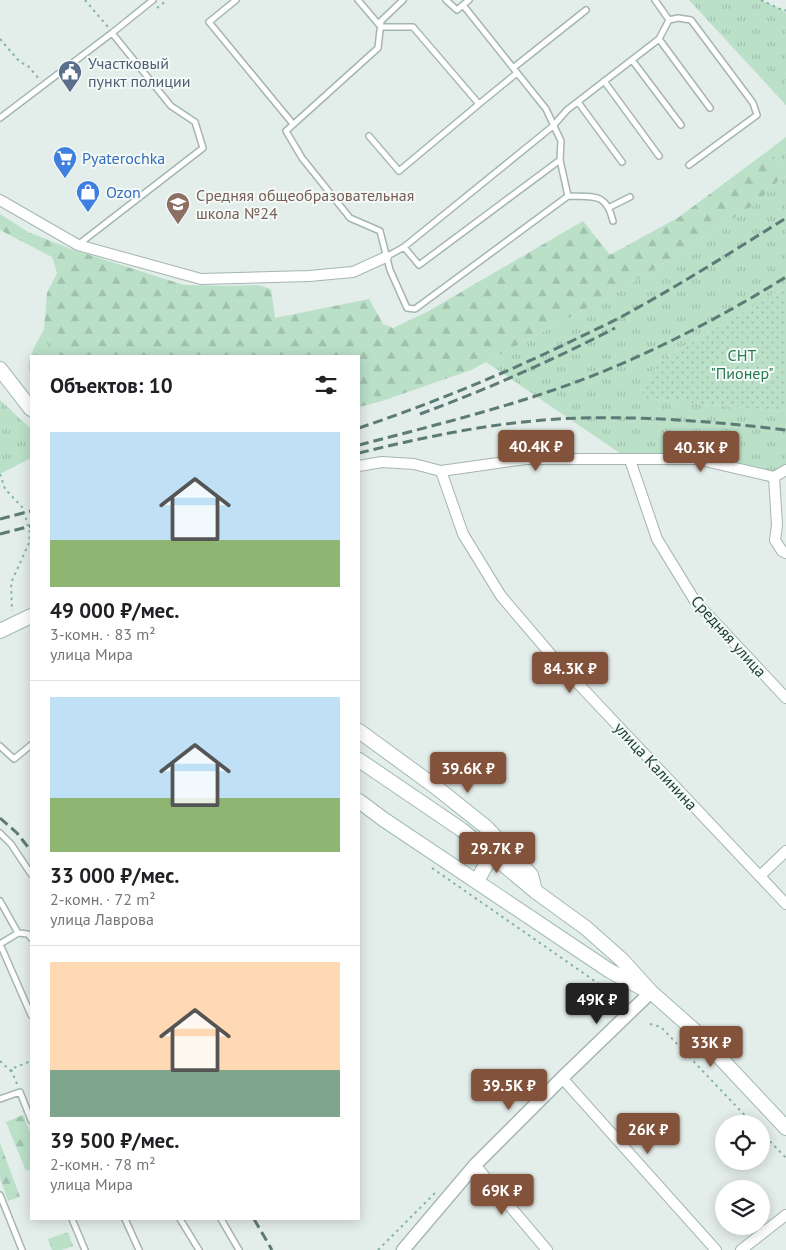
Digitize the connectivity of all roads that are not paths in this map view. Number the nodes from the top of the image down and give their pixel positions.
1 (153, 0) edge
2 (236, 0) edge
3 (358, 0) edge
4 (403, 0) edge
5 (446, 0) edge
6 (469, 0) edge
7 (655, 0) edge
8 (463, 5) junction
9 (586, 10) dead end
10 (669, 20) junction
11 (380, 27) junction
12 (112, 33) junction
13 (659, 39) junction
14 (632, 60) junction
15 (513, 68) junction
16 (517, 73) junction
17 (604, 81) junction
18 (578, 102) junction
19 (479, 104) junction
20 (710, 108) dead end
21 (0, 118) edge
22 (293, 124) junction
23 (681, 125) dead end
24 (553, 126) junction
25 (369, 136) dead end
26 (659, 156) dead end
27 (560, 160) junction
28 (622, 162) dead end
29 (689, 165) dead end
30 (568, 196) junction
31 (630, 198) dead end
32 (0, 200) edge
33 (610, 207) junction
34 (613, 221) dead end
35 (78, 245) junction
36 (404, 247) junction
37 (386, 257) junction
38 (0, 369) edge
39 (30, 408) edge
40 (630, 460) junction
41 (360, 466) edge
42 (786, 470) edge
43 (442, 471) junction
44 (774, 477) junction
45 (786, 553) edge
46 (30, 616) edge
47 (0, 631) edge
48 (786, 698) edge
49 (360, 733) edge
50 (0, 746) edge
51 (30, 746) edge
52 (360, 761) edge
53 (360, 802) edge
54 (0, 833) edge
55 (786, 851) edge
56 (492, 854) junction
57 (30, 872) edge
58 (760, 876) junction
59 (477, 881) junction
60 (535, 891) junction
61 (0, 901) edge
62 (786, 904) edge
63 (18, 933) junction
64 (30, 937) edge
65 (0, 944) edge
66 (650, 992) junction
67 (30, 1013) edge
68 (562, 1078) junction
69 (0, 1099) edge
70 (30, 1117) edge
71 (786, 1128) edge
72 (475, 1165) junction
73 (0, 1195) edge
74 (786, 1215) edge
75 (72, 1220) edge
76 (125, 1220) edge
77 (181, 1220) edge
78 (222, 1220) edge
79 (22, 1250) edge
80 (85, 1250) edge
81 (139, 1250) edge
82 (199, 1250) edge
83 (239, 1250) edge
84 (403, 1250) edge
85 (547, 1250) edge
86 (716, 1250) edge
87 (741, 1250) edge

1 - 12 lane
2 - 22 lane
3 - 11 lane
4 - 11 lane
5 - 8 lane
6 - 8 lane
7 - 10 lane
8 - 15 lane
9 - 15 lane
10 - 13 lane
10 - 29 lane
11 - 19 lane
11 - 22 lane
12 - 21 lane
12 - 35 lane
13 - 14 lane
13 - 20 lane
14 - 17 lane
14 - 23 lane
15 - 16 lane
16 - 19 lane
16 - 24 lane
17 - 18 lane
17 - 26 lane
18 - 24 lane
18 - 28 lane
19 - 25 lane
22 - 37 lane
24 - 27 lane
24 - 36 lane
27 - 30 lane
27 - 36 lane
30 - 33 lane
30 - 37 lane
31 - 33 lane
32 - 35 street
33 - 34 lane
35 - 37 street
36 - 37 lane
38 - 39 main road
40 - 43 street
40 - 44 street
40 - 48 street, Средняя улица
41 - 43 street
42 - 44 street
43 - 58 street, улица Калинина
44 - 45 street
46 - 47 main road
49 - 60 main road
50 - 51 lane
52 - 56 main road
53 - 59 main road
54 - 57 lane
55 - 58 street
56 - 59 main road
56 - 60 main road
58 - 62 street, улица Калинина
59 - 66 main road
60 - 66 main road
61 - 63 lane
63 - 64 lane
63 - 65 lane
65 - 67 lane
66 - 68 street
66 - 71 main road
68 - 72 street
68 - 86 street
69 - 70 lane
72 - 84 street
72 - 85 street
73 - 79 lane
74 - 87 street
75 - 80 lane
76 - 81 lane
77 - 82 lane
78 - 83 lane

